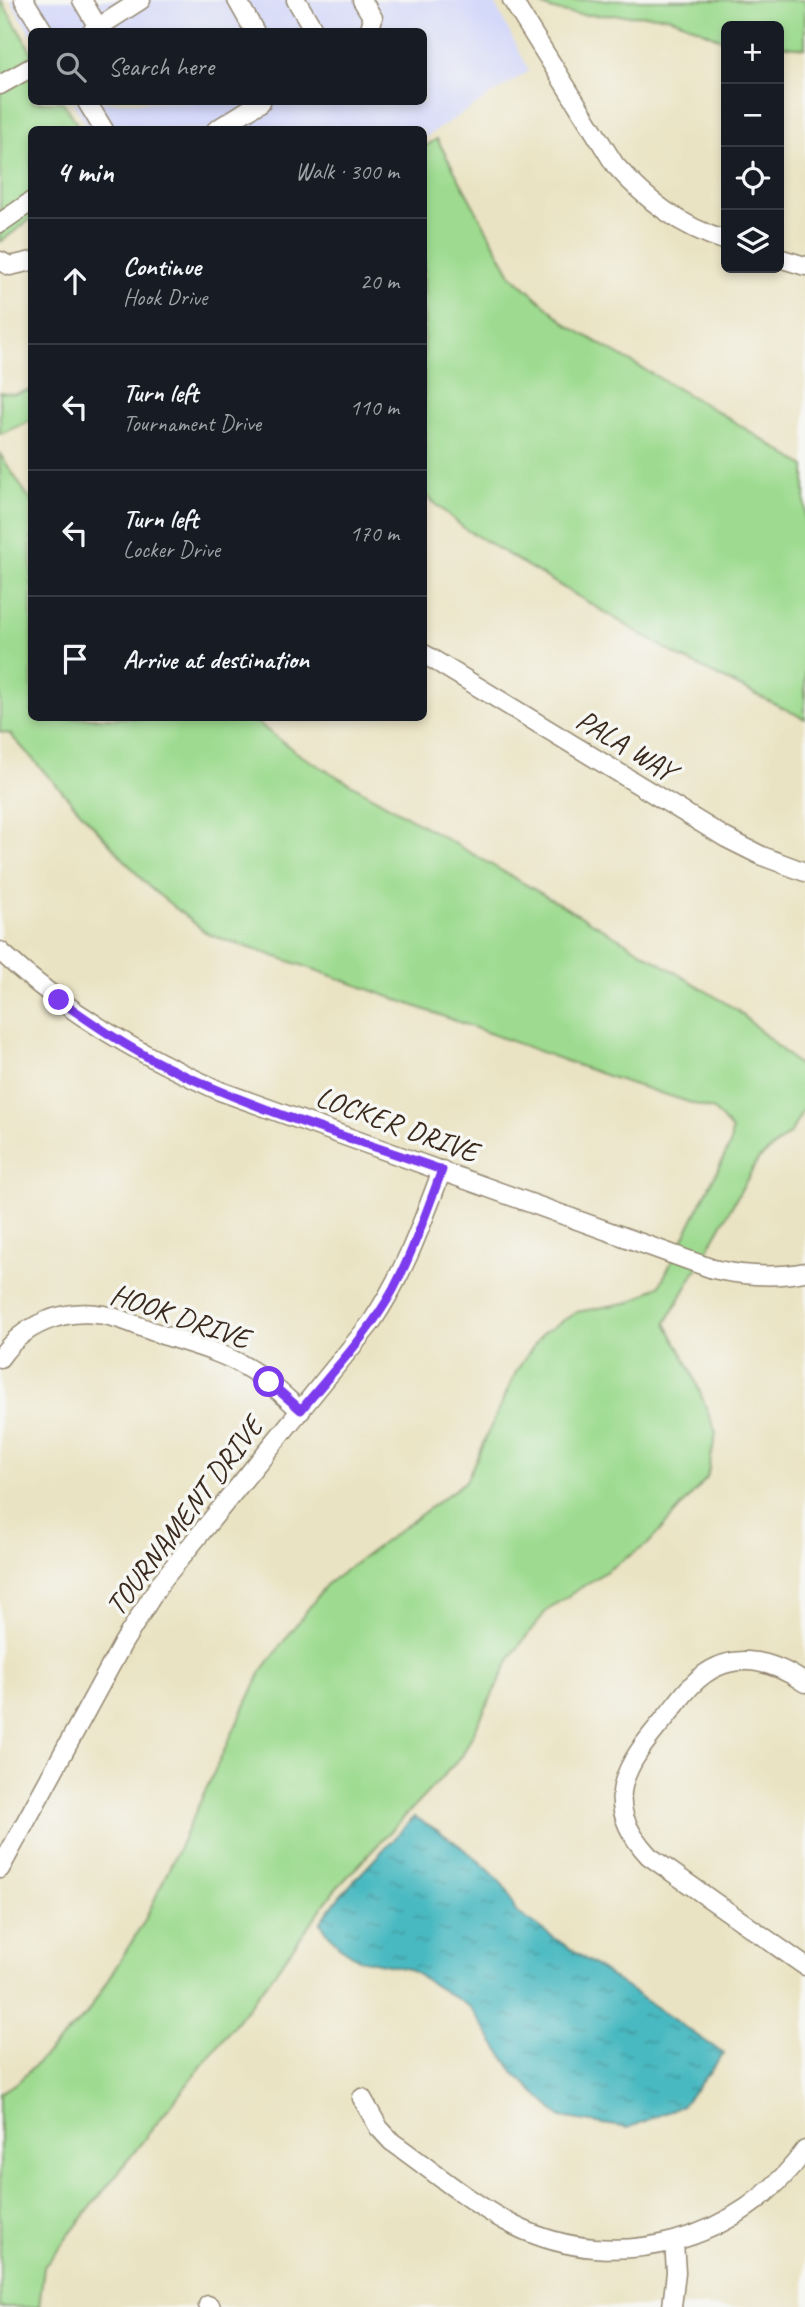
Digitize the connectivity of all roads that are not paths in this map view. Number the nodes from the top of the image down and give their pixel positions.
1 (24, 0) edge
2 (82, 0) edge
3 (141, 0) edge
4 (237, 0) edge
5 (296, 0) edge
6 (362, 0) edge
7 (512, 0) edge
8 (42, 28) edge
9 (95, 28) edge
10 (97, 28) edge
11 (253, 28) edge
12 (313, 28) edge
13 (370, 28) edge
14 (28, 69) edge
15 (0, 85) edge
16 (89, 105) edge
17 (256, 105) edge
18 (102, 126) edge
19 (222, 126) edge
20 (28, 204) edge
21 (0, 223) edge
22 (721, 239) edge
23 (784, 260) edge
24 (0, 261) edge
25 (28, 262) edge
26 (805, 266) edge
27 (427, 656) edge
28 (805, 872) edge
29 (6, 957) edge
30 (0, 977) edge
31 (442, 1170) junction
32 (805, 1272) edge
33 (0, 1358) edge
34 (301, 1410) junction
35 (805, 1683) edge
36 (0, 1869) edge
37 (805, 1966) edge
38 (362, 2098) dead end
39 (805, 2150) edge
40 (674, 2242) junction
41 (672, 2307) edge

1 - 8 street
2 - 9 street
3 - 10 street
4 - 11 street
5 - 12 street
6 - 13 street
7 - 22 street
14 - 15 street
16 - 18 street
17 - 19 street
20 - 21 street
23 - 26 street
24 - 25 street
27 - 28 street, PALA WAY
29 - 30 street
29 - 31 street, LOCKER DRIVE
31 - 32 street, LOCKER DRIVE
31 - 34 street, TOURNAMENT DRIVE
33 - 34 street, HOOK DRIVE
34 - 36 street, TOURNAMENT DRIVE
35 - 37 street
38 - 40 street
39 - 40 street
40 - 41 street

